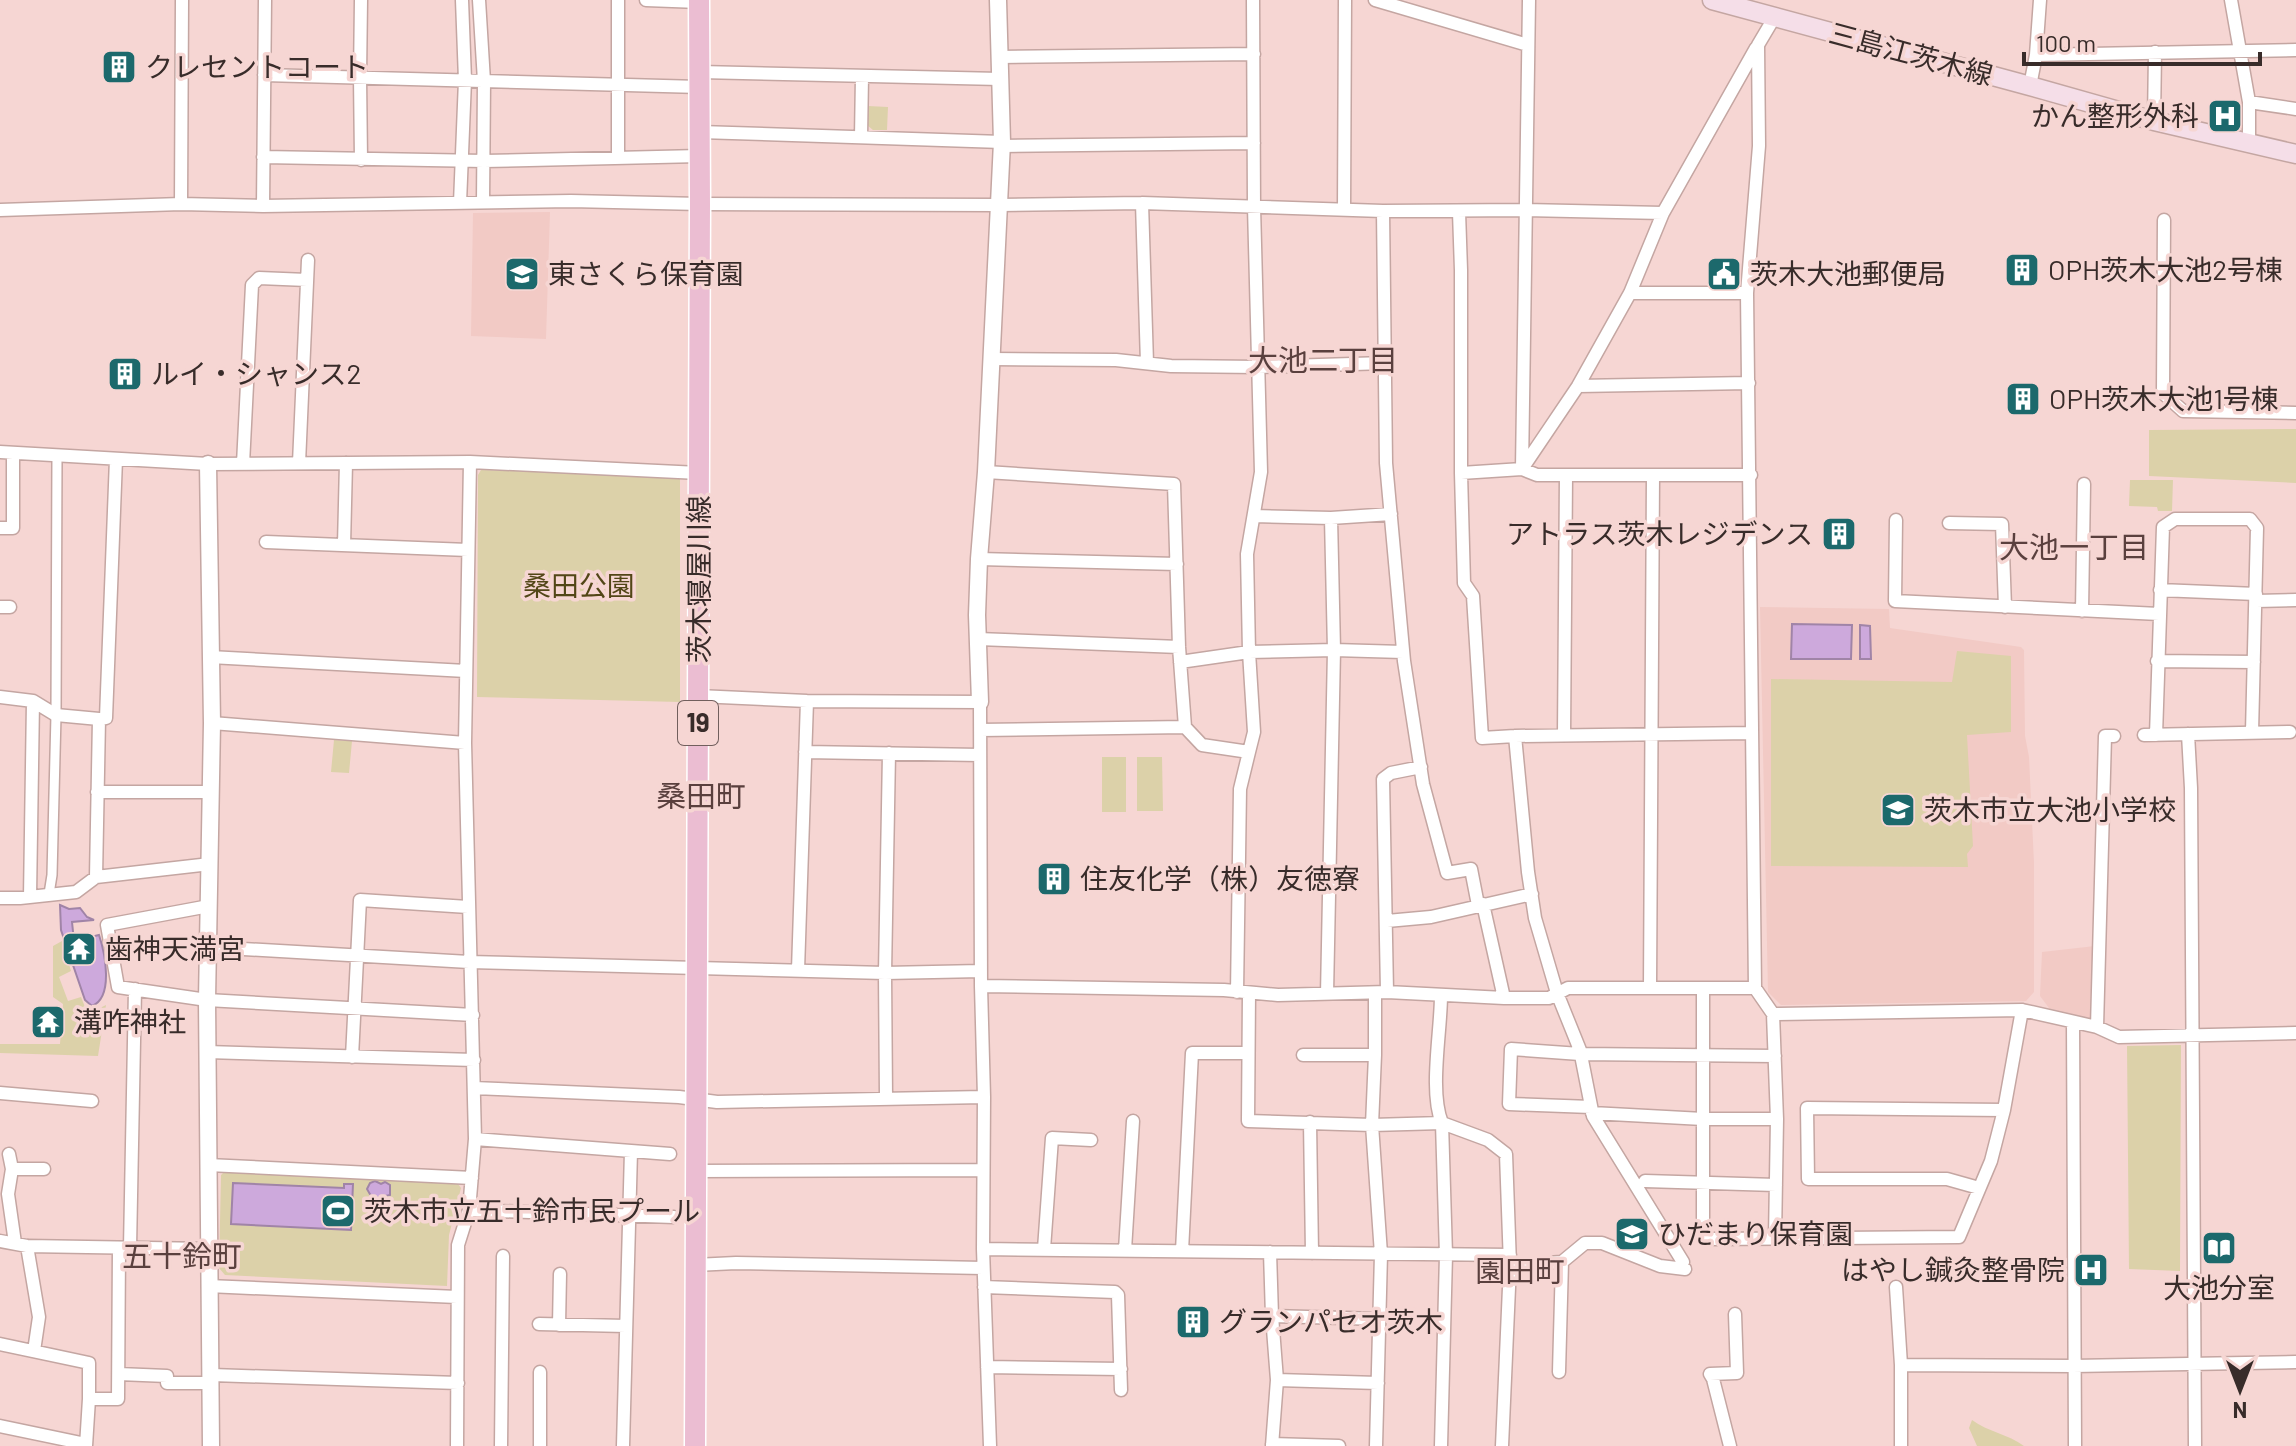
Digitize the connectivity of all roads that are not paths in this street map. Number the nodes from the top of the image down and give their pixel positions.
1 (182, 0) edge
2 (265, 0) edge
3 (361, 0) edge
4 (462, 0) edge
5 (479, 0) edge
6 (618, 0) edge
7 (646, 0) edge
8 (998, 0) edge
9 (1253, 0) edge
10 (1345, 0) edge
11 (1375, 0) edge
12 (1529, 0) edge
13 (1712, 0) edge
14 (2040, 0) edge
15 (2231, 0) edge
16 (699, 1) edge
17 (1401, 4) edge
18 (1749, 6) edge
19 (1774, 18) junction
20 (1528, 45) junction
21 (1758, 45) junction
22 (2296, 50) edge
23 (2239, 51) junction
24 (2155, 52) junction
25 (1254, 54) junction
26 (2036, 55) junction
27 (999, 57) junction
28 (264, 75) junction
29 (862, 76) junction
30 (360, 77) junction
31 (700, 79) junction
32 (1000, 79) junction
33 (465, 80) junction
34 (484, 81) junction
35 (618, 84) junction
36 (2030, 86) junction
37 (2249, 102) junction
38 (2296, 109) edge
39 (2154, 121) junction
40 (700, 132) junction
41 (861, 137) junction
42 (1254, 143) junction
43 (1002, 144) junction
44 (2249, 144) junction
45 (2296, 154) edge
46 (700, 156) junction
47 (263, 157) junction
48 (618, 158) junction
49 (361, 160) junction
50 (462, 161) junction
51 (484, 161) junction
52 (483, 202) junction
53 (460, 203) junction
54 (1142, 203) junction
55 (181, 204) junction
56 (700, 204) junction
57 (999, 205) junction
58 (263, 206) junction
59 (1254, 207) junction
60 (0, 210) edge
61 (1344, 210) junction
62 (1525, 210) junction
63 (1383, 211) junction
64 (1459, 212) junction
65 (1663, 213) junction
66 (2164, 220) dead end
67 (308, 260) dead end
68 (307, 280) junction
69 (1630, 293) junction
70 (1747, 293) junction
71 (991, 359) junction
72 (1147, 363) junction
73 (1385, 363) junction
74 (1258, 367) junction
75 (1749, 383) junction
76 (1578, 386) junction
77 (2296, 413) edge
78 (7, 452) edge
79 (57, 455) junction
80 (116, 459) junction
81 (470, 462) junction
82 (299, 463) junction
83 (346, 463) junction
84 (208, 464) junction
85 (243, 464) junction
86 (1522, 469) junction
87 (986, 472) junction
88 (699, 473) junction
89 (1461, 473) junction
90 (1566, 475) junction
91 (1653, 475) junction
92 (1751, 475) junction
93 (2084, 484) dead end
94 (1391, 514) junction
95 (1254, 516) junction
96 (1331, 518) junction
97 (1896, 520) dead end
98 (1949, 523) dead end
99 (0, 528) edge
100 (266, 542) dead end
101 (344, 545) junction
102 (468, 550) junction
103 (979, 559) junction
104 (1177, 564) junction
105 (2160, 590) junction
106 (2256, 597) junction
107 (2296, 600) edge
108 (2005, 607) junction
109 (2082, 611) junction
110 (2159, 614) junction
111 (978, 639) junction
112 (1179, 647) junction
113 (1334, 650) junction
114 (1249, 652) junction
115 (1403, 652) junction
116 (210, 657) junction
117 (2157, 661) junction
118 (1180, 662) junction
119 (2254, 662) junction
120 (466, 671) junction
121 (698, 696) junction
122 (0, 697) edge
123 (33, 701) junction
124 (807, 701) junction
125 (980, 702) junction
126 (56, 715) junction
127 (99, 719) junction
128 (212, 723) junction
129 (1185, 727) junction
130 (980, 730) junction
131 (2252, 732) junction
132 (2290, 732) dead end
133 (1752, 733) junction
134 (1651, 734) junction
135 (2188, 734) junction
136 (1564, 735) junction
137 (1515, 736) junction
138 (2114, 736) dead end
139 (465, 743) junction
140 (805, 752) junction
141 (1249, 752) junction
142 (889, 753) junction
143 (980, 755) junction
144 (1421, 767) junction
145 (97, 792) junction
146 (211, 792) junction
147 (210, 864) junction
148 (96, 877) junction
149 (49, 894) junction
150 (1532, 894) junction
151 (30, 897) junction
152 (0, 898) edge
153 (1481, 905) junction
154 (209, 906) junction
155 (468, 907) junction
156 (1387, 921) junction
157 (209, 947) junction
158 (356, 956) junction
159 (469, 962) junction
160 (697, 968) junction
161 (798, 970) junction
162 (981, 971) junction
163 (885, 973) junction
164 (981, 986) junction
165 (1650, 988) junction
166 (1703, 988) junction
167 (1755, 988) junction
168 (135, 989) junction
169 (1243, 992) junction
170 (1381, 993) junction
171 (1557, 993) junction
172 (1327, 994) junction
173 (1441, 995) junction
174 (1504, 998) junction
175 (207, 1000) junction
176 (354, 1008) junction
177 (2022, 1010) junction
178 (1773, 1014) junction
179 (473, 1015) junction
180 (2073, 1022) junction
181 (2097, 1027) junction
182 (2296, 1033) edge
183 (2191, 1037) junction
184 (207, 1052) junction
185 (1248, 1053) junction
186 (1580, 1054) junction
187 (1303, 1055) dead end
188 (1375, 1055) junction
189 (1703, 1055) junction
190 (1775, 1056) junction
191 (352, 1057) junction
192 (474, 1060) junction
193 (474, 1088) junction
194 (0, 1093) edge
195 (886, 1097) junction
196 (984, 1097) junction
197 (696, 1100) junction
198 (92, 1101) dead end
199 (1592, 1110) junction
200 (2004, 1110) junction
201 (1703, 1119) junction
202 (1777, 1119) junction
203 (1133, 1121) dead end
204 (1310, 1122) junction
205 (1442, 1123) junction
206 (1372, 1125) junction
207 (475, 1139) junction
208 (1091, 1140) dead end
209 (631, 1151) junction
210 (9, 1154) dead end
211 (670, 1154) dead end
212 (208, 1165) junction
213 (12, 1169) junction
214 (44, 1169) dead end
215 (983, 1170) junction
216 (696, 1171) junction
217 (472, 1178) junction
218 (1645, 1181) dead end
219 (1703, 1184) junction
220 (1776, 1185) junction
221 (1979, 1188) junction
222 (469, 1210) junction
223 (629, 1214) junction
224 (674, 1217) dead end
225 (1775, 1238) junction
226 (0, 1241) edge
227 (21, 1244) junction
228 (124, 1248) junction
229 (208, 1249) junction
230 (983, 1249) junction
231 (1044, 1249) junction
232 (1125, 1250) junction
233 (1182, 1251) junction
234 (1270, 1252) junction
235 (1312, 1253) junction
236 (1381, 1254) junction
237 (1446, 1255) junction
238 (503, 1256) dead end
239 (1510, 1260) junction
240 (1562, 1262) junction
241 (695, 1265) junction
242 (983, 1268) junction
243 (560, 1274) dead end
244 (208, 1286) junction
245 (984, 1287) junction
246 (1896, 1287) dead end
247 (457, 1297) junction
248 (1735, 1314) dead end
249 (1272, 1316) junction
250 (1380, 1319) junction
251 (539, 1324) dead end
252 (559, 1325) junction
253 (626, 1326) junction
254 (0, 1344) edge
255 (34, 1351) junction
256 (2296, 1362) edge
257 (1901, 1365) junction
258 (2194, 1365) junction
259 (2073, 1366) junction
260 (987, 1367) junction
261 (1121, 1369) junction
262 (540, 1372) dead end
263 (1559, 1372) dead end
264 (119, 1374) junction
265 (212, 1379) junction
266 (1277, 1380) junction
267 (458, 1383) junction
268 (1378, 1383) junction
269 (1121, 1390) dead end
270 (89, 1399) junction
271 (0, 1426) edge
272 (86, 1445) edge
273 (1272, 1445) edge
274 (211, 1446) edge
275 (457, 1446) edge
276 (501, 1446) edge
277 (540, 1446) edge
278 (623, 1446) edge
279 (695, 1446) edge
280 (990, 1446) edge
281 (1339, 1446) edge
282 (1376, 1446) edge
283 (1441, 1446) edge
284 (1502, 1446) edge
285 (1730, 1446) edge
286 (1901, 1446) edge
287 (2075, 1446) edge
288 (2195, 1446) edge

1 - 55 street
2 - 28 street
3 - 30 street
4 - 33 street
5 - 34 street
6 - 35 street
7 - 16 street
8 - 27 street
9 - 25 street
10 - 61 street
11 - 17 street
12 - 20 street
13 - 18 main road, 三島江茨木線
14 - 26 street
15 - 23 street
16 - 31 main road, 茨木寝屋川線 / 19
17 - 20 street
18 - 19 main road, 三島江茨木線
19 - 21 street
19 - 36 main road, 三島江茨木線
20 - 62 street
21 - 65 street
21 - 70 street
22 - 23 street
23 - 24 street
23 - 37 street
24 - 26 street
24 - 39 street
25 - 27 street
25 - 42 street
26 - 36 street
27 - 32 street
28 - 30 street
28 - 47 street
29 - 31 street
29 - 32 street
29 - 41 street
30 - 33 street
30 - 49 street
31 - 35 street
31 - 40 main road, 茨木寝屋川線 / 19
32 - 43 street
33 - 34 street
33 - 50 street
34 - 35 street
34 - 51 street
35 - 48 street
36 - 39 main road, 三島江茨木線
37 - 38 street
37 - 44 street
39 - 44 main road, 三島江茨木線
40 - 41 street
40 - 46 main road, 茨木寝屋川線 / 19
41 - 43 street
42 - 43 street
42 - 59 street
43 - 57 street
44 - 45 main road, 三島江茨木線
46 - 48 street
46 - 56 main road, 茨木寝屋川線 / 19
47 - 49 street
47 - 58 street
48 - 51 street
49 - 50 street
50 - 51 street
50 - 53 street
51 - 52 street
52 - 53 street
52 - 56 street
53 - 58 street
54 - 57 street
54 - 59 street
54 - 72 street
55 - 58 street
55 - 60 street
56 - 57 street
56 - 88 main road, 茨木寝屋川線 / 19
57 - 71 street
59 - 61 street
59 - 74 street
61 - 63 street
62 - 64 street
62 - 65 street
62 - 86 street
63 - 64 street
63 - 73 street
64 - 89 street
65 - 69 street
66 - 77 street
67 - 68 street
68 - 82 street
68 - 85 street
69 - 70 street
69 - 76 street
70 - 75 street
71 - 72 street
71 - 87 street
72 - 74 street
73 - 74 street
73 - 94 street
74 - 95 street
75 - 76 street
75 - 92 street
76 - 86 street
78 - 79 street
78 - 99 street
79 - 80 street
79 - 126 street
80 - 84 street
80 - 127 street
81 - 83 street
81 - 88 street
81 - 102 street
82 - 83 street
82 - 85 street
83 - 101 street
84 - 85 street
84 - 116 street
86 - 89 street
86 - 90 street
87 - 103 street
87 - 104 street
88 - 121 main road, 茨木寝屋川線 / 19
89 - 137 street
90 - 91 street
90 - 136 street
91 - 92 street
91 - 134 street
92 - 133 street
93 - 109 street
94 - 96 street
94 - 115 street
95 - 96 street
95 - 114 street
96 - 113 street
97 - 108 street
98 - 108 street
100 - 101 street
101 - 102 street
102 - 120 street
103 - 104 street
103 - 111 street
104 - 112 street
105 - 106 street
105 - 106 street
105 - 110 street
106 - 107 street
106 - 119 street
108 - 109 street
109 - 110 street
110 - 117 street
111 - 112 street
111 - 125 street
112 - 118 street
113 - 114 street
113 - 115 street
113 - 172 street
114 - 118 street
114 - 141 street
115 - 144 street
116 - 120 street
116 - 128 street
117 - 119 street
117 - 135 street
118 - 129 street
119 - 131 street
120 - 139 street
121 - 124 street
121 - 160 main road, 茨木寝屋川線 / 19
122 - 123 street
123 - 126 street
123 - 151 street
124 - 125 street
124 - 140 street
125 - 130 street
126 - 127 street
126 - 149 street
127 - 145 street
128 - 139 street
128 - 146 street
129 - 130 street
129 - 141 street
130 - 143 street
131 - 132 street
131 - 135 street
133 - 134 street
133 - 167 street
134 - 136 street
134 - 165 street
135 - 183 street
136 - 137 street
137 - 150 street
138 - 181 street
139 - 155 street
140 - 142 street
140 - 161 street
141 - 169 street
142 - 143 street
142 - 163 street
143 - 162 street
144 - 153 street
144 - 156 street
145 - 146 street
145 - 148 street
146 - 147 street
147 - 148 street
147 - 154 street
148 - 149 street
149 - 151 street
150 - 153 street
150 - 171 street
151 - 152 street
153 - 156 street
153 - 174 street
154 - 157 street
154 - 168 street
155 - 158 street
155 - 159 street
156 - 170 street
157 - 158 street
157 - 175 street
158 - 159 street
158 - 176 street
159 - 160 street
159 - 179 street
160 - 161 street
160 - 197 main road, 茨木寝屋川線 / 19
161 - 163 street
162 - 163 street
162 - 164 street
163 - 195 street
164 - 169 street
164 - 196 street
165 - 166 street
165 - 171 street
166 - 167 street
166 - 189 street
167 - 178 street
168 - 175 street
168 - 228 street
169 - 172 street
169 - 185 street
170 - 172 street
170 - 173 street
170 - 188 street
171 - 174 street
171 - 186 street
173 - 174 street
173 - 205 street
175 - 176 street
175 - 184 street
176 - 179 street
176 - 191 street
177 - 178 street
177 - 180 street
177 - 200 street
178 - 190 street
179 - 192 street
180 - 181 street
180 - 259 street
181 - 183 street
182 - 183 street
183 - 258 street
184 - 191 street
184 - 212 street
185 - 204 street
185 - 233 street
186 - 189 street
186 - 199 street
186 - 199 street
187 - 188 street
188 - 206 street
189 - 190 street
189 - 201 street
190 - 202 street
191 - 192 street
192 - 193 street
193 - 197 street
193 - 207 street
194 - 198 street
195 - 196 street
195 - 197 street
196 - 215 street
197 - 216 main road, 茨木寝屋川線 / 19
199 - 201 street
199 - 240 street
200 - 221 street
200 - 221 street
201 - 202 street
201 - 219 street
202 - 220 street
203 - 232 street
204 - 206 street
204 - 235 street
205 - 206 street
205 - 237 street
205 - 239 street
206 - 236 street
207 - 209 street
207 - 217 street
208 - 231 street
209 - 211 street
209 - 223 street
210 - 213 street
212 - 217 street
212 - 229 street
213 - 214 street
213 - 227 street
215 - 216 street
215 - 230 street
216 - 241 main road, 茨木寝屋川線 / 19
217 - 222 street
218 - 219 street
219 - 220 street
219 - 225 street
220 - 225 street
221 - 225 street
222 - 223 street
222 - 247 street
223 - 224 street
223 - 253 street
226 - 227 street
227 - 228 street
227 - 255 street
228 - 229 street
228 - 264 street
229 - 244 street
230 - 231 street
230 - 242 street
231 - 232 street
232 - 233 street
233 - 234 street
234 - 235 street
234 - 249 street
235 - 236 street
236 - 237 street
236 - 250 street
237 - 239 street
237 - 283 street
238 - 276 street
239 - 240 street
239 - 284 street
240 - 263 street
241 - 242 street
241 - 279 main road, 茨木寝屋川線 / 19
242 - 245 street
243 - 252 street
244 - 247 street
244 - 265 street
245 - 260 street
245 - 261 street
246 - 257 street
247 - 267 street
248 - 285 street
249 - 250 street
249 - 266 street
250 - 268 street
251 - 252 street
252 - 253 street
253 - 278 street
254 - 255 street
255 - 270 street
256 - 258 street
257 - 259 street
257 - 286 street
258 - 259 street
258 - 288 street
259 - 287 street
260 - 261 street
260 - 280 street
261 - 269 street
262 - 277 street
264 - 265 street
264 - 270 street
265 - 267 street
265 - 274 street
266 - 268 street
266 - 273 street
267 - 275 street
268 - 282 street
270 - 272 street
271 - 272 street
273 - 281 street

